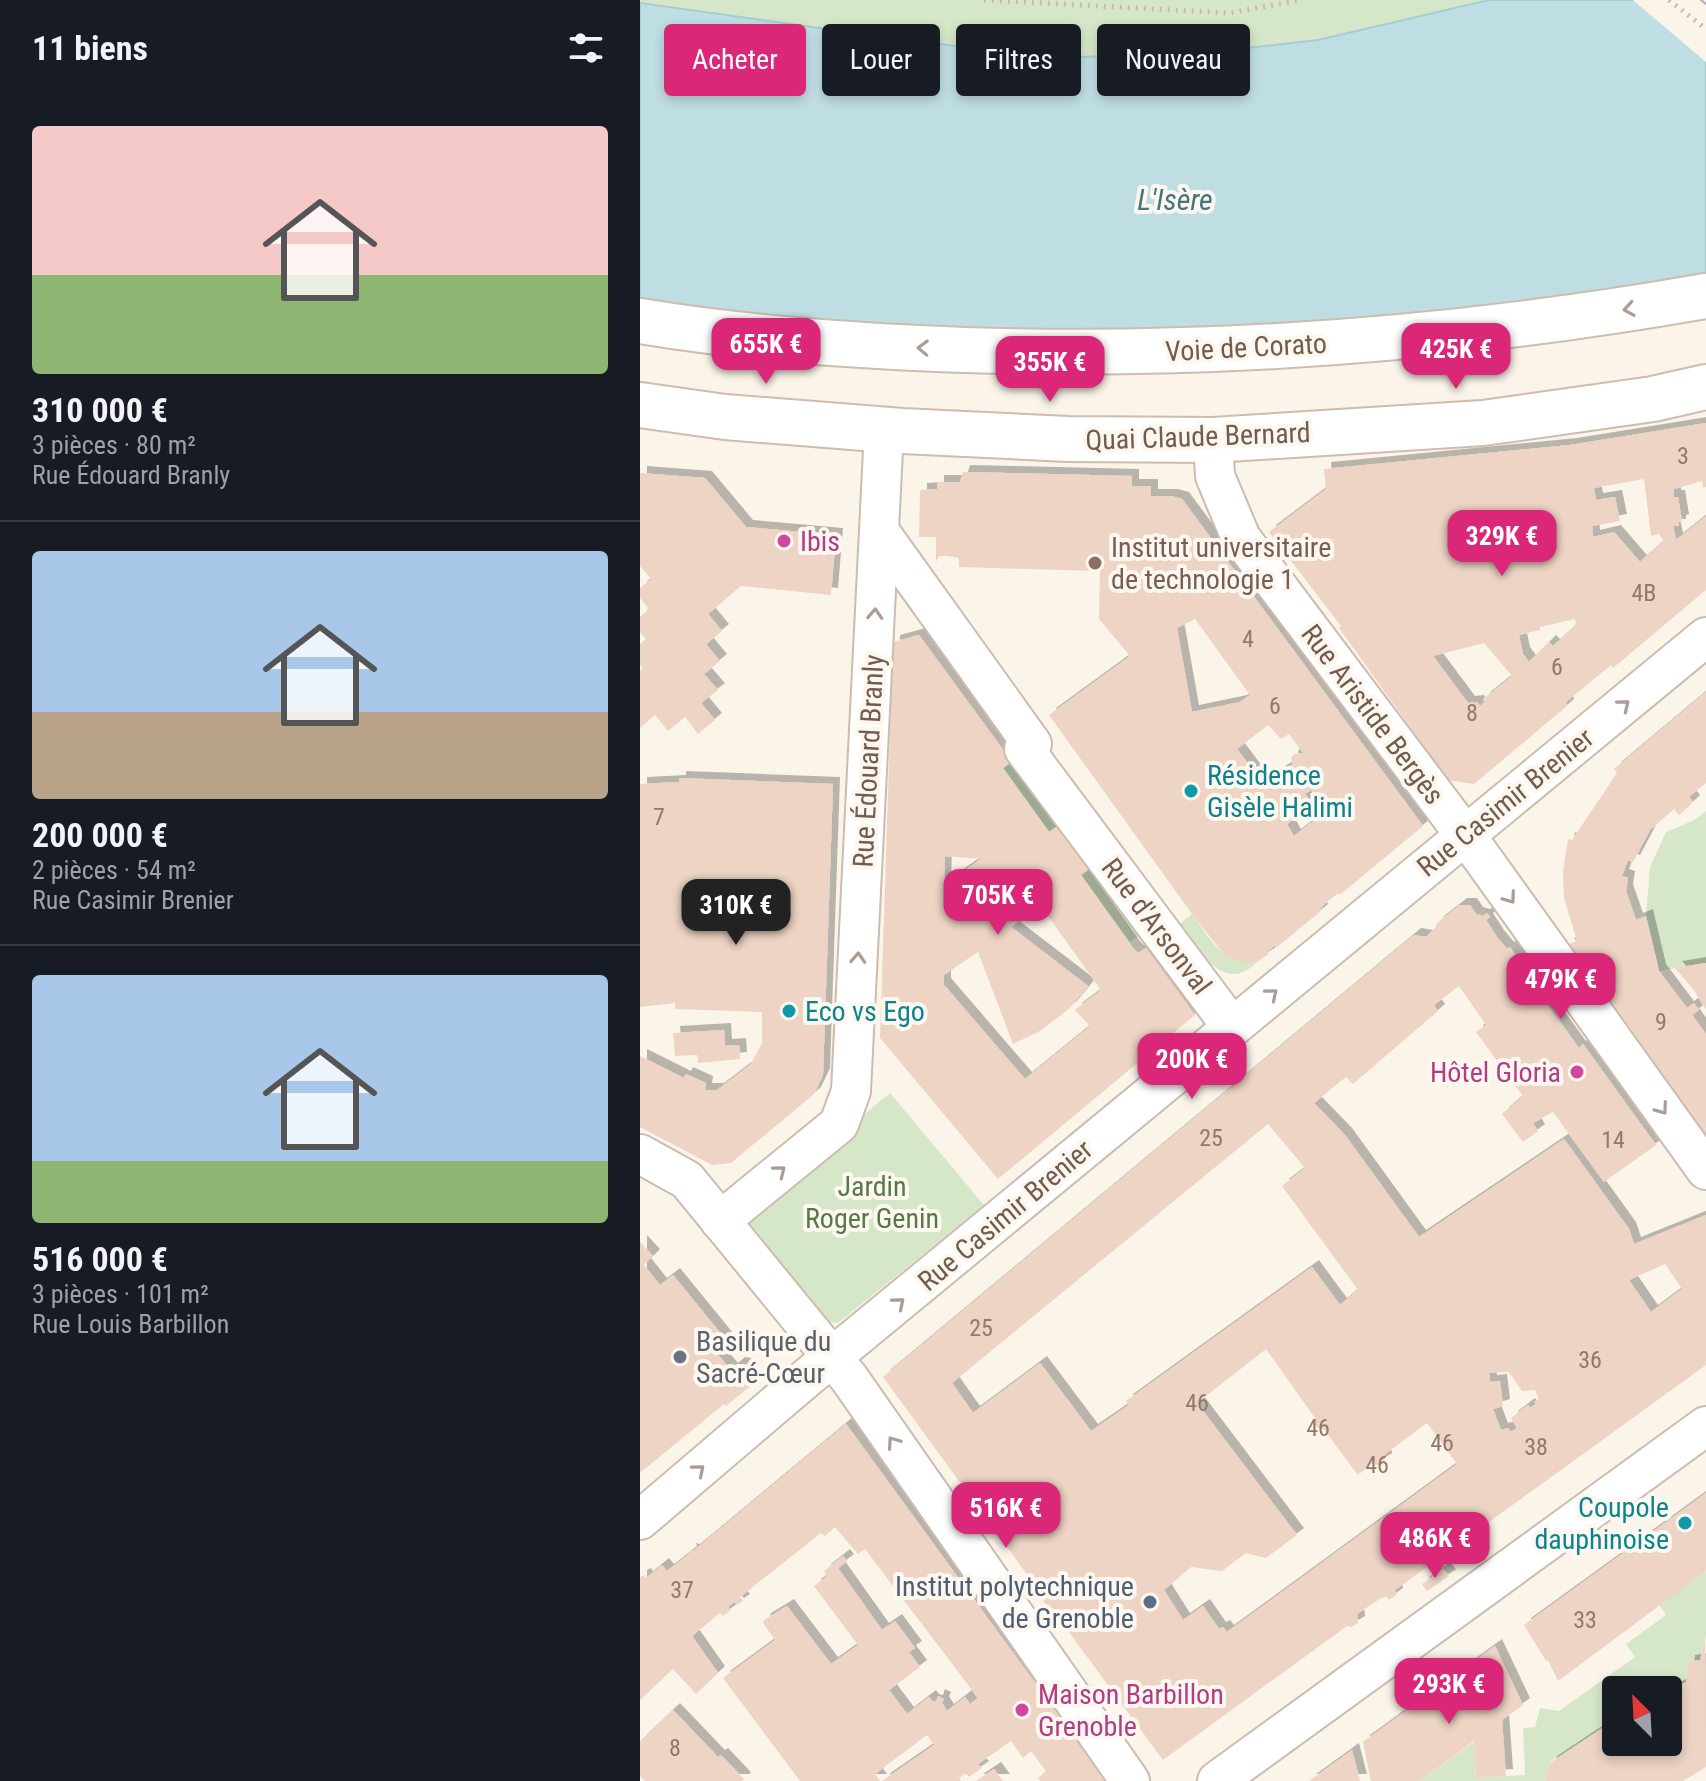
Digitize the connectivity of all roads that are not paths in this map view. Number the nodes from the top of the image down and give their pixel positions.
1 (1706, 296) edge
2 (640, 321) edge
3 (1706, 387) edge
4 (640, 405) edge
5 (884, 430) junction
6 (1213, 440) junction
7 (880, 532) junction
8 (1706, 637) edge
9 (1464, 836) junction
10 (1232, 1027) junction
11 (640, 1154) edge
12 (1706, 1170) edge
13 (720, 1221) junction
14 (831, 1358) junction
15 (1706, 1426) edge
16 (640, 1520) edge
17 (1130, 1781) edge
18 (1217, 1781) edge

1 -> 2 main road, Voie de Corato
3 - 6 main road, Quai Claude Bernard
4 - 5 main road, Quai Claude Bernard
5 - 6 main road, Quai Claude Bernard
5 - 7 street, Rue Édouard Branly
6 - 9 street, Rue Aristide Bergès
7 - 10 street, Rue d'Arsonval
13 -> 7 street, Rue Édouard Branly
9 -> 8 street, Rue Casimir Brenier
10 -> 9 street, Rue Casimir Brenier
9 -> 12 street, Rue Aristide Bergès
14 -> 10 street, Rue Casimir Brenier
11 - 13 street
13 - 14 street
16 -> 14 street, Rue Casimir Brenier
17 -> 14 street
15 - 18 street

